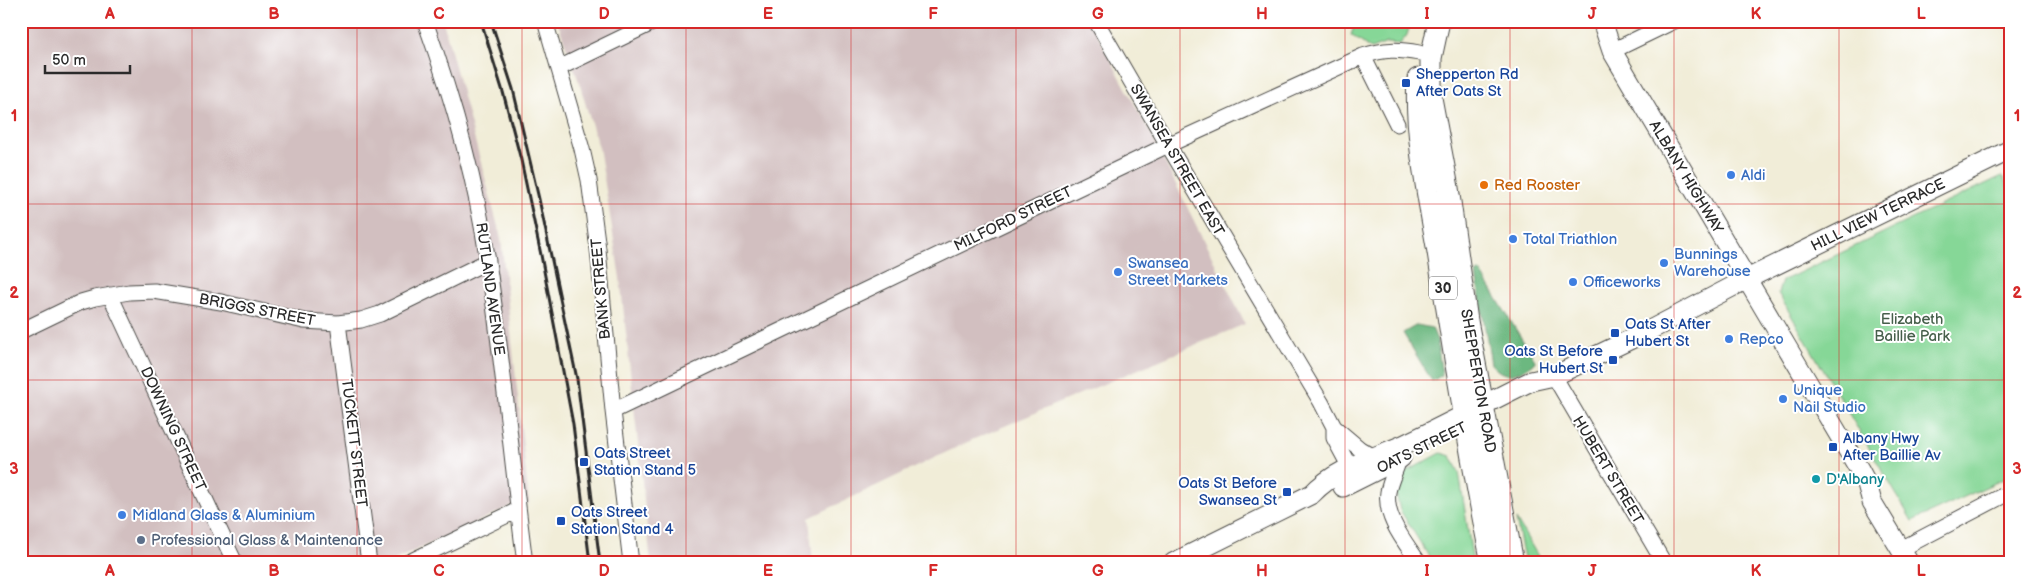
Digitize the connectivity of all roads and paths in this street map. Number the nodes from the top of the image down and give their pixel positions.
1 (425, 21) edge
2 (545, 21) edge
3 (656, 21) edge
4 (1096, 21) edge
5 (1426, 21) edge
6 (1439, 21) edge
7 (1588, 21) edge
8 (1602, 21) edge
9 (1674, 21) edge
10 (1612, 51) junction
11 (1419, 53) junction
12 (1363, 56) junction
13 (559, 68) junction
14 (1397, 124) dead end
15 (1168, 146) junction
16 (2010, 150) edge
17 (488, 261) junction
18 (1747, 279) junction
19 (110, 296) junction
20 (338, 323) junction
21 (21, 331) edge
22 (1554, 376) junction
23 (613, 411) junction
24 (1484, 411) junction
25 (1465, 421) junction
26 (1334, 427) junction
27 (1374, 457) junction
28 (1399, 459) junction
29 (1354, 474) junction
30 (2010, 492) edge
31 (518, 510) junction
32 (1907, 552) edge
33 (235, 563) edge
34 (369, 563) edge
35 (408, 563) edge
36 (525, 563) edge
37 (631, 563) edge
38 (1173, 563) edge
39 (1419, 563) edge
40 (1492, 563) edge
41 (1513, 563) edge
42 (1664, 563) edge
43 (1920, 563) edge

1 - 17 street, RUTLAND AVENUE
2 - 13 street, BANK STREET
3 - 13 street
4 - 15 street, SWANSEA STREET EAST
5 - 11 highway, SHEPPERTON ROAD / 30
6 - 24 highway, SHEPPERTON ROAD / 30
7 - 10 main road, ALBANY HIGHWAY
8 - 10 main road, ALBANY HIGHWAY
9 - 10 street
10 - 18 main road, ALBANY HIGHWAY
11 - 12 street, MILFORD STREET
11 - 25 highway, SHEPPERTON ROAD / 30
12 - 14 street
12 - 15 street, MILFORD STREET
13 - 23 street, BANK STREET
15 - 23 street, MILFORD STREET
15 - 26 street, SWANSEA STREET EAST
16 - 18 main road, HILL VIEW TERRACE
17 - 20 street, BRIGGS STREET
17 - 31 street, RUTLAND AVENUE
18 - 22 main road, OATS STREET
18 - 32 main road, ALBANY HIGHWAY
19 - 20 street, BRIGGS STREET
19 - 21 street, BRIGGS STREET
19 - 33 street, DOWNING STREET
20 - 34 street, TUCKETT STREET
22 - 24 main road, OATS STREET
22 - 42 street, HUBERT STREET
23 - 37 street, BANK STREET
24 - 25 main road, OATS STREET
24 - 41 highway, SHEPPERTON ROAD / 30
25 - 27 main road, OATS STREET
25 - 28 main road, OATS STREET
25 - 40 highway, SHEPPERTON ROAD / 30
26 - 27 street, SWANSEA STREET EAST
26 - 29 street, SWANSEA STREET EAST
27 - 29 main road, OATS STREET
28 - 29 main road, OATS STREET
28 - 39 street
29 - 38 main road, OATS STREET
30 - 32 street
31 - 35 street
31 - 36 street, RUTLAND AVENUE
32 - 43 main road, ALBANY HIGHWAY

